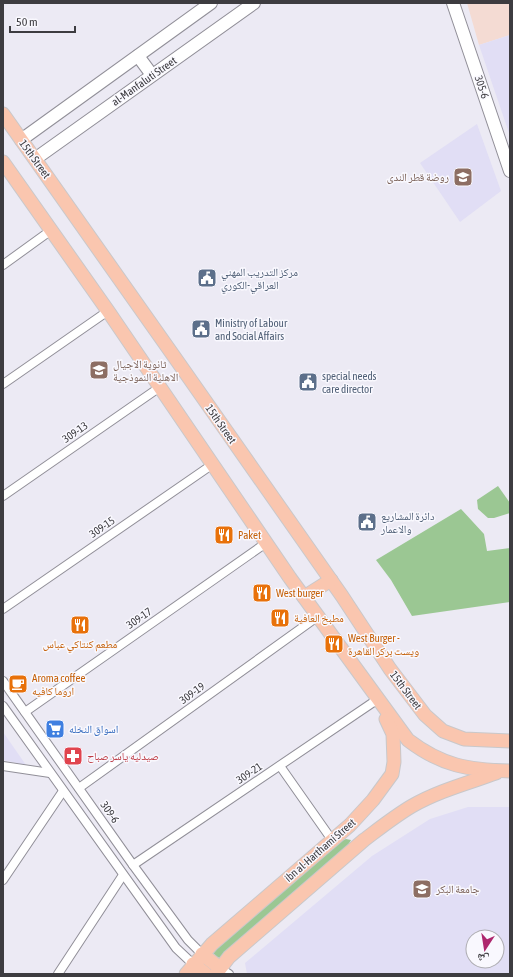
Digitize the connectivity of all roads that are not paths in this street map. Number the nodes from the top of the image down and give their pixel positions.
1 (211, 3) edge
2 (254, 3) edge
3 (453, 3) edge
4 (138, 56) junction
5 (152, 75) junction
6 (3, 114) edge
7 (21, 140) junction
8 (35, 159) junction
9 (3, 162) edge
10 (510, 171) edge
11 (50, 231) junction
12 (3, 265) edge
13 (108, 311) junction
14 (3, 384) edge
15 (160, 387) junction
16 (213, 464) junction
17 (3, 496) edge
18 (266, 543) junction
19 (331, 580) junction
20 (304, 598) junction
21 (3, 609) edge
22 (317, 617) junction
23 (3, 681) edge
24 (378, 699) junction
25 (3, 706) edge
26 (25, 712) junction
27 (510, 741) edge
28 (3, 766) edge
29 (280, 766) junction
30 (507, 771) edge
31 (50, 773) junction
32 (79, 788) junction
33 (63, 791) junction
34 (99, 816) junction
35 (350, 824) junction
36 (87, 825) junction
37 (332, 840) junction
38 (364, 840) junction
39 (133, 865) junction
40 (123, 875) junction
41 (3, 880) edge
42 (282, 884) junction
43 (294, 900) junction
44 (202, 954) junction
45 (189, 969) edge
46 (222, 972) edge
47 (58, 974) edge
48 (206, 974) edge

1 - 4 street
2 - 5 street, al-Manfaluti Street
3 - 10 street, 305-6
4 - 5 street
4 - 7 street
5 - 8 street, al-Manfaluti Street
6 - 7 main road, 15th Street
7 - 8 main road, 15th Street
8 - 19 main road, 15th Street
9 - 11 main road
11 - 12 street
11 - 13 main road
13 - 14 street
13 - 15 main road
15 - 16 main road
15 - 17 street, 309-13
16 - 18 main road
16 - 21 street, 309-15
18 - 20 main road
18 - 26 street, 309-17
19 - 20 main road
19 - 27 main road, 15th Street
20 - 22 main road
22 - 24 main road
22 - 32 street, 309-19
23 - 26 street, 309-6
24 - 29 street, 309-21
24 - 30 main road
24 - 35 main road, ibn al-Harthami Street
25 - 31 street
26 - 32 street, 309-6
28 - 31 street
29 - 37 street
29 - 39 street, 309-21
30 - 38 main road, ibn al-Harthami Street
31 - 33 street
32 - 34 street, 309-6
33 - 36 street
33 - 41 street
34 - 36 street
34 - 39 street, 309-6
35 - 37 main road, ibn al-Harthami Street
35 - 38 main road
36 - 40 street
37 - 42 main road, ibn al-Harthami Street
38 - 43 main road, ibn al-Harthami Street
39 - 44 street, 309-6
40 - 45 street
40 - 47 street
42 - 43 main road
42 - 44 main road, ibn al-Harthami Street
43 - 46 main road, ibn al-Harthami Street
44 - 45 main road, ibn al-Harthami Street
44 - 46 main road
45 - 48 main road

